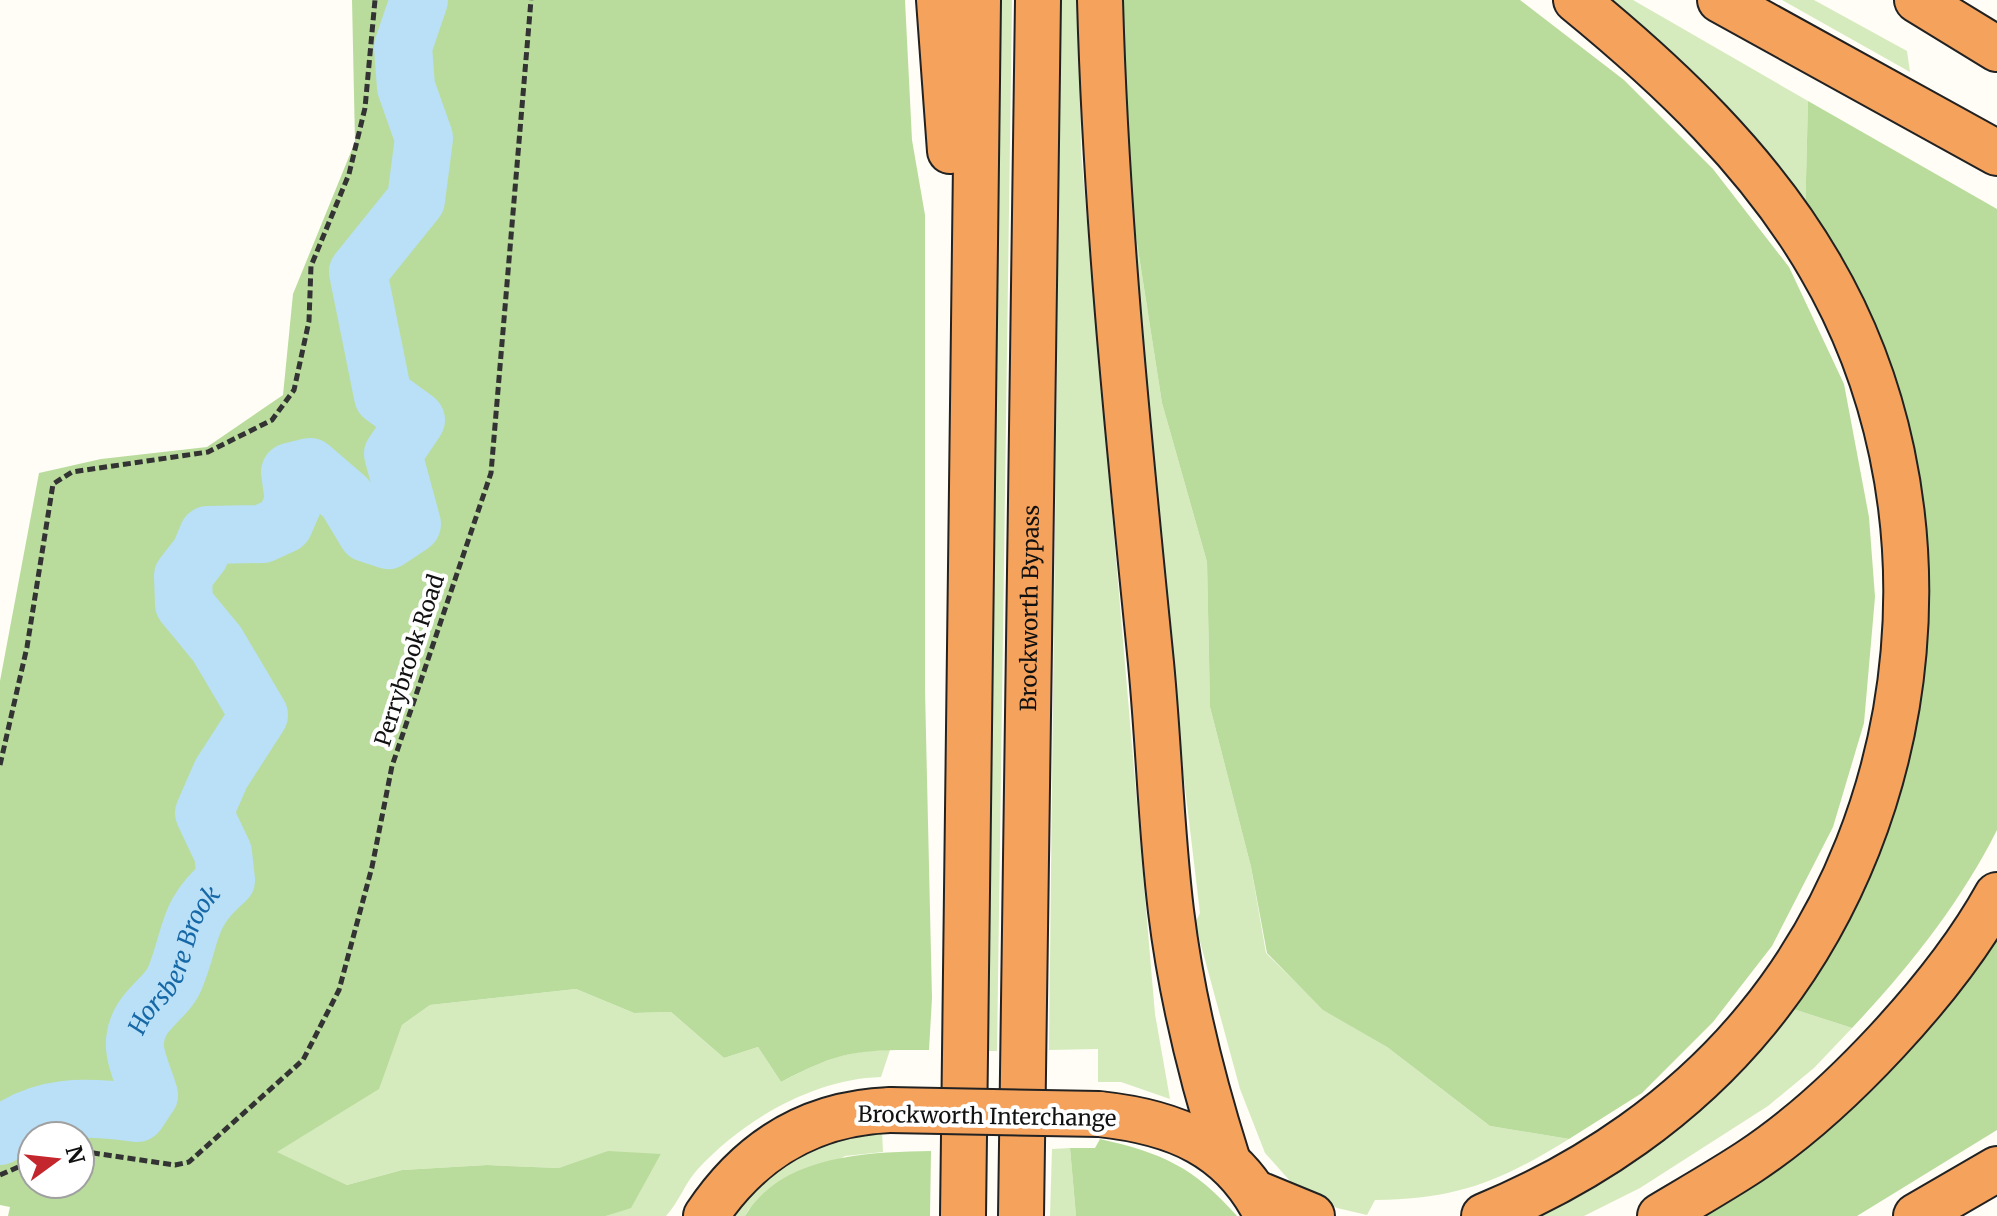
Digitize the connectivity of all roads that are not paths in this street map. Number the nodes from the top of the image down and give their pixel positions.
1 (939, 0) edge
2 (978, 0) edge
3 (1038, 0) edge
4 (1100, 0) edge
5 (1576, 0) edge
6 (1720, 0) edge
7 (1917, 0) edge
8 (1997, 49) edge
9 (1997, 153) edge
10 (971, 429) junction
11 (1997, 895) edge
12 (1227, 1158) junction
13 (1997, 1169) edge
14 (1262, 1204) edge
15 (706, 1216) edge
16 (963, 1216) edge
17 (1021, 1216) edge
18 (1312, 1216) edge
19 (1484, 1216) edge
20 (1660, 1216) edge
21 (1916, 1216) edge

1 - 10 highway
2 - 10 highway
3 - 17 highway, Brockworth Bypass
4 - 12 highway
5 - 19 highway
6 - 9 highway
7 - 8 highway
10 - 16 highway
11 - 20 highway
12 - 14 highway, Brockworth Interchange
12 - 15 highway, Brockworth Interchange, bridge
13 - 21 highway
14 - 18 highway

